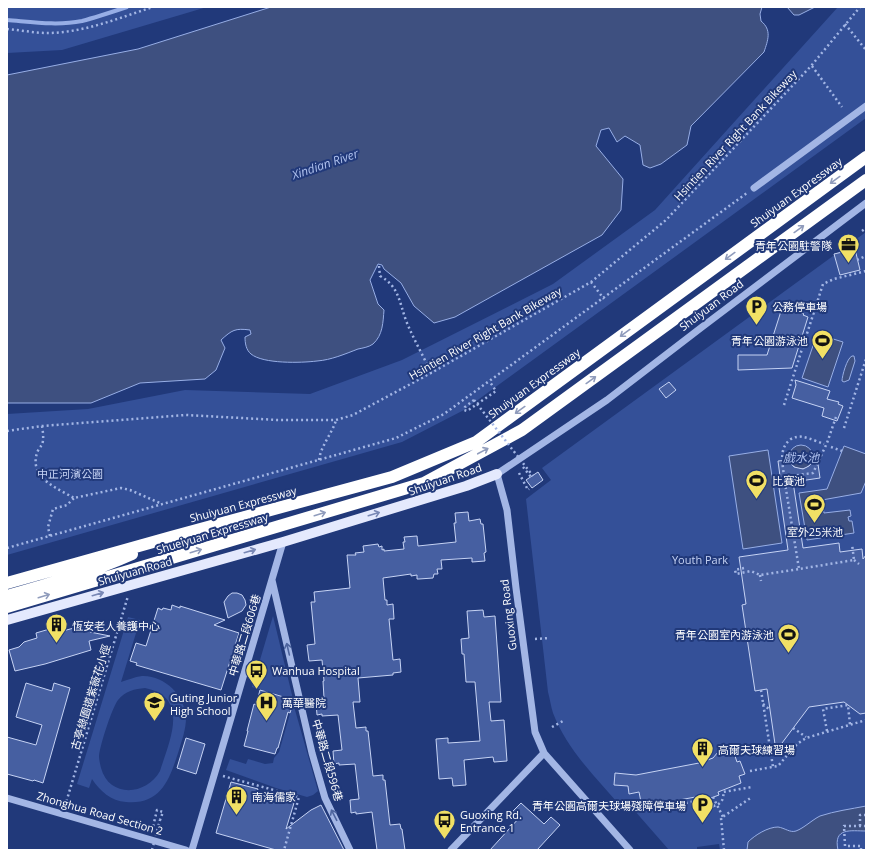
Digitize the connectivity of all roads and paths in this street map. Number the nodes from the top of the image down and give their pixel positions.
1 (153, 7) edge
2 (860, 7) edge
3 (845, 24) junction
4 (7, 29) edge
5 (866, 50) edge
6 (812, 66) junction
7 (866, 106) edge
8 (842, 107) dead end
9 (866, 157) edge
10 (866, 180) edge
11 (754, 188) joint
12 (866, 203) edge
13 (866, 228) edge
14 (862, 231) dead end
15 (866, 256) edge
16 (857, 260) dead end
17 (379, 266) dead end
18 (866, 271) edge
19 (591, 282) junction
20 (604, 299) junction
21 (866, 359) edge
22 (432, 373) junction
23 (490, 382) junction
24 (481, 403) junction
25 (784, 405) dead end
26 (479, 406) junction
27 (836, 419) dead end
28 (336, 420) junction
29 (42, 426) junction
30 (844, 428) dead end
31 (7, 431) edge
32 (824, 444) dead end
33 (831, 447) dead end
34 (842, 451) dead end
35 (319, 460) junction
36 (523, 467) dead end
37 (519, 473) dead end
38 (496, 474) junction
39 (784, 477) junction
40 (529, 489) dead end
41 (74, 498) junction
42 (163, 504) junction
43 (50, 536) junction
44 (171, 536) junction
45 (283, 542) junction
46 (852, 544) dead end
47 (7, 548) edge
48 (854, 560) junction
49 (859, 564) dead end
50 (744, 568) dead end
51 (799, 569) junction
52 (760, 575) junction
53 (272, 579) junction
54 (761, 581) dead end
55 (7, 583) edge
56 (132, 584) junction
57 (7, 596) edge
58 (7, 607) edge
59 (7, 620) edge
60 (549, 638) dead end
61 (535, 639) dead end
62 (761, 690) dead end
63 (763, 704) junction
64 (770, 710) dead end
65 (866, 720) edge
66 (564, 721) dead end
67 (850, 724) junction
68 (552, 727) dead end
69 (793, 728) dead end
70 (827, 731) junction
71 (806, 738) junction
72 (544, 753) junction
73 (773, 767) junction
74 (750, 771) dead end
75 (214, 773) junction
76 (752, 786) dead end
77 (713, 797) dead end
78 (752, 797) dead end
79 (7, 798) edge
80 (717, 805) junction
81 (671, 806) dead end
82 (712, 806) junction
83 (713, 811) dead end
84 (63, 814) junction
85 (866, 815) edge
86 (723, 817) junction
87 (860, 826) junction
88 (866, 826) edge
89 (163, 834) dead end
90 (152, 850) edge
91 (186, 850) edge
92 (192, 850) edge
93 (284, 850) edge
94 (350, 850) edge
95 (451, 850) edge
96 (630, 850) edge
97 (724, 850) edge
98 (861, 850) edge

1 - 4 path
2 - 3 path, Hsintien River Right Bank Bikeway
3 - 5 path
3 - 6 path, Hsintien River Right Bank Bikeway
6 - 8 path
6 - 19 path, Hsintien River Right Bank Bikeway
7 - 11 street
9 -> 44 highway, Shuiyuan Expressway
58 -> 10 highway
11 - 20 path
12 - 38 street, Shuiyuan Road
13 - 14 path
15 - 16 path
17 - 22 path
18 - 25 path
19 - 20 path
19 - 22 path, Hsintien River Right Bank Bikeway
20 - 23 path
21 - 30 path
22 - 28 path, Hsintien River Right Bank Bikeway
23 - 24 path
23 - 35 path
24 - 26 path, bridge
24 - 26 path, bridge
26 - 36 path, bridge
27 - 39 path
28 - 29 path, Hsintien River Right Bank Bikeway
28 - 35 path
29 - 31 path, Hsintien River Right Bank Bikeway
29 - 41 path
32 - 39 path
33 - 34 path
35 - 42 path
37 - 40 path
45 -> 38 main road, Shuiyuan Road
38 - 72 street, Guoxing Road
39 - 51 path
41 - 42 path
41 - 43 path
42 - 43 path
43 - 47 path
44 - 55 highway, Shuiyuan Expressway
44 - 57 highway, Shuiyuan Expressway
45 - 53 street, 中華路二段606巷
56 -> 45 main road, Shuiyuan Road
46 - 48 path
48 - 49 path
48 - 51 path
50 - 52 path
51 - 52 path
52 - 54 path
53 - 75 street, 中華路二段606巷
94 -> 53 street, 中華路二段596巷
59 -> 56 main road, Shuiyuan Road
56 - 84 path, 古亭綠園道紫薇花小徑
60 - 61 path
62 - 63 path
63 - 64 path
63 - 73 path
65 - 67 path
66 - 68 path
67 - 70 path
67 - 70 path
69 - 71 path
70 - 71 path
71 - 73 path
72 - 95 street
72 - 96 street, Guoxing Road
73 - 74 path
75 - 92 street, 中華路二段606巷
75 - 93 path
76 - 80 path
77 - 80 path
78 - 86 path
79 - 84 street, Zhonghua Road Section 2
80 - 82 path
80 - 86 path
81 - 82 path
82 - 83 path
84 - 91 street, Zhonghua Road Section 2
85 - 87 path
86 - 97 path
87 - 88 path
87 - 98 path
89 - 90 path, bridge

